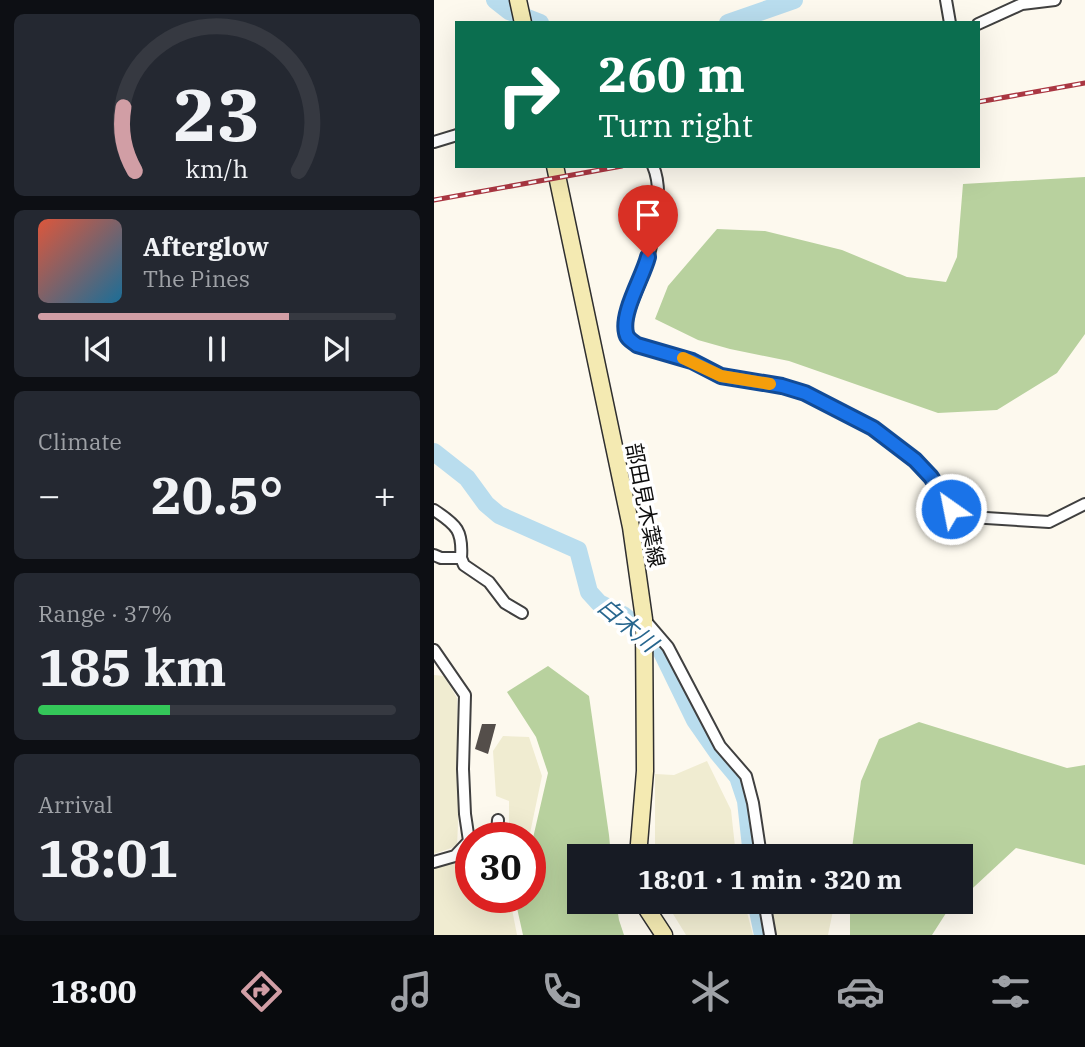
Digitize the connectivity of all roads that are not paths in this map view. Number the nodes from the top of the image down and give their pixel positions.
1 (946, 0) edge
2 (1055, 0) edge
3 (950, 21) edge
4 (980, 23) edge
5 (455, 136) edge
6 (434, 142) edge
7 (555, 168) edge
8 (654, 168) edge
9 (1085, 504) edge
10 (434, 510) edge
11 (434, 555) edge
12 (461, 558) junction
13 (522, 613) dead end
14 (644, 623) junction
15 (434, 650) edge
16 (466, 822) edge
17 (639, 844) edge
18 (759, 844) edge
19 (455, 855) edge
20 (434, 862) edge
21 (650, 914) edge
22 (766, 914) edge
23 (664, 935) edge
24 (770, 935) edge

1 - 3 street
2 - 4 street
5 - 6 street
7 - 14 main road, 部田見木葉線
8 - 9 street
10 - 12 street
11 - 12 street
12 - 13 street
14 - 17 main road, 部田見木葉線
14 - 18 street
15 - 16 street
19 - 20 street
21 - 23 main road
22 - 24 street

